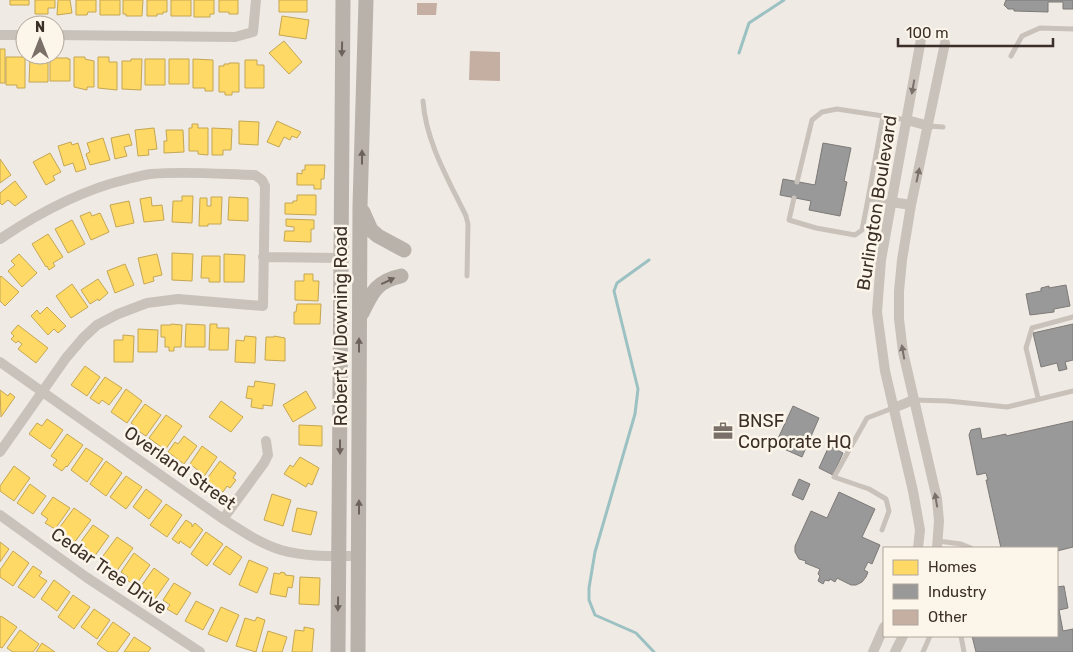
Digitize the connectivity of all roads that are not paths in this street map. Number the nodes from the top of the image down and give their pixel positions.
1 (256, 0) edge
2 (343, 0) edge
3 (366, 0) edge
4 (1073, 29) edge
5 (0, 35) edge
6 (15, 35) edge
7 (65, 35) edge
8 (921, 39) dead end
9 (945, 43) dead end
10 (1011, 56) dead end
11 (423, 100) dead end
12 (883, 116) junction
13 (907, 120) junction
14 (929, 126) junction
15 (943, 127) dead end
16 (797, 182) dead end
17 (794, 198) dead end
18 (868, 199) junction
19 (892, 202) junction
20 (912, 205) junction
21 (360, 206) junction
22 (0, 239) edge
23 (404, 250) dead end
24 (263, 257) junction
25 (340, 258) junction
26 (401, 276) dead end
27 (467, 276) dead end
28 (1073, 317) edge
29 (360, 319) junction
30 (0, 362) edge
31 (42, 391) junction
32 (1073, 391) edge
33 (1038, 398) junction
34 (913, 400) junction
35 (894, 408) junction
36 (266, 441) dead end
37 (0, 452) edge
38 (0, 515) edge
39 (223, 519) junction
40 (882, 530) dead end
41 (938, 545) edge
42 (918, 547) edge
43 (968, 547) edge
44 (339, 556) junction
45 (358, 556) junction
46 (883, 630) edge
47 (902, 637) edge
48 (930, 637) edge
49 (961, 637) edge
50 (200, 652) edge
51 (338, 652) edge
52 (358, 652) edge
53 (874, 652) edge
54 (895, 652) edge
55 (923, 652) edge
56 (964, 652) edge

1 - 7 street
2 -> 25 main road, Robert W Downing Road
21 -> 3 main road, Robert W Downing Road
4 - 10 lane
5 - 6 street
8 -> 13 street, Burlington Boulevard
9 - 14 street, Burlington Boulevard
11 - 27 lane
12 - 13 lane
12 - 16 lane
12 - 18 lane
13 - 14 street
13 - 19 street, Burlington Boulevard
14 - 15 lane
20 -> 14 street, Burlington Boulevard
17 - 18 lane
18 - 19 lane
19 - 20 street
19 - 35 street, Burlington Boulevard
34 -> 20 street, Burlington Boulevard
21 - 23 main road
21 - 29 main road, Robert W Downing Road
22 - 24 street
24 - 25 street
24 - 31 street
25 -> 44 main road, Robert W Downing Road
29 -> 26 main road
28 - 33 lane
45 -> 29 main road, Robert W Downing Road
30 - 31 street, Overland Street
31 - 37 street
31 - 39 street, Overland Street
32 - 33 lane
33 - 34 lane
34 - 35 street
41 -> 34 street, Burlington Boulevard
35 - 40 lane
35 - 42 street, Burlington Boulevard
36 - 39 street
38 - 50 street, Cedar Tree Drive
39 - 44 street, Overland Street
41 - 43 lane
44 - 45 street, Overland Street
44 -> 51 main road, Robert W Downing Road
45 - 52 main road, Robert W Downing Road
46 - 53 street
47 - 54 street
48 - 55 lane
49 - 56 lane

